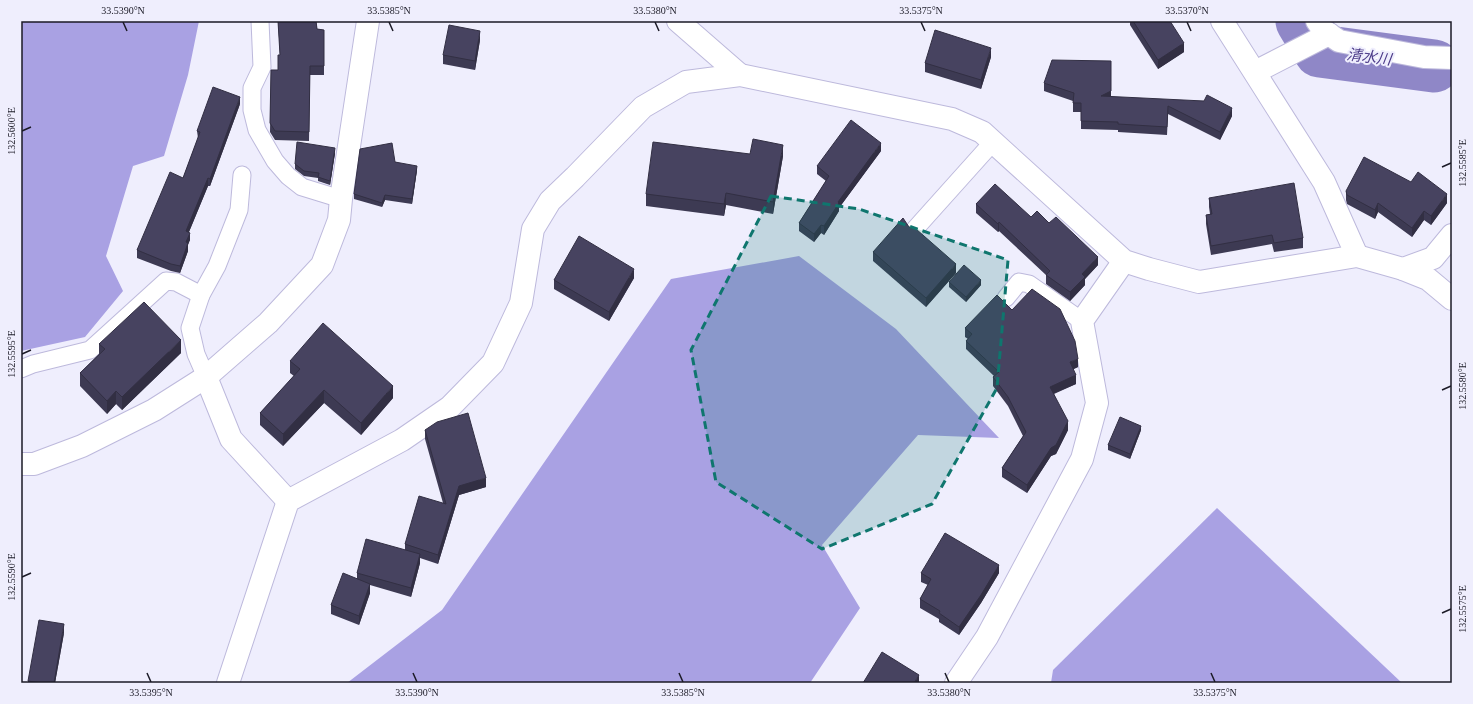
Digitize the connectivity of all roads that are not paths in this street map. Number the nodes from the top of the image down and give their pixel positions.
1 (260, 21) edge
2 (368, 21) edge
3 (678, 21) edge
4 (1222, 21) edge
5 (1323, 27) edge
6 (1452, 58) edge
7 (1254, 72) junction
8 (740, 75) junction
9 (993, 142) junction
10 (242, 175) dead end
11 (341, 199) junction
12 (915, 229) edge
13 (1452, 235) edge
14 (1357, 256) junction
15 (1124, 261) junction
16 (1403, 269) junction
17 (201, 295) junction
18 (1006, 298) dead end
19 (1452, 298) edge
20 (1082, 321) junction
21 (21, 369) edge
22 (206, 377) junction
23 (21, 464) edge
24 (288, 501) junction
25 (228, 683) edge
26 (956, 683) edge

1 - 11 lane
2 - 11 street
3 - 8 street
4 - 7 street
5 - 6 street
5 - 7 street
7 - 14 street
8 - 9 street
8 - 24 street
9 - 12 lane
9 - 15 street
10 - 17 lane
11 - 22 street
13 - 16 street
14 - 15 street
14 - 16 street
15 - 20 street
16 - 19 street
17 - 21 lane
17 - 22 lane
18 - 20 lane
20 - 26 street
22 - 23 street
22 - 24 street
24 - 25 street

